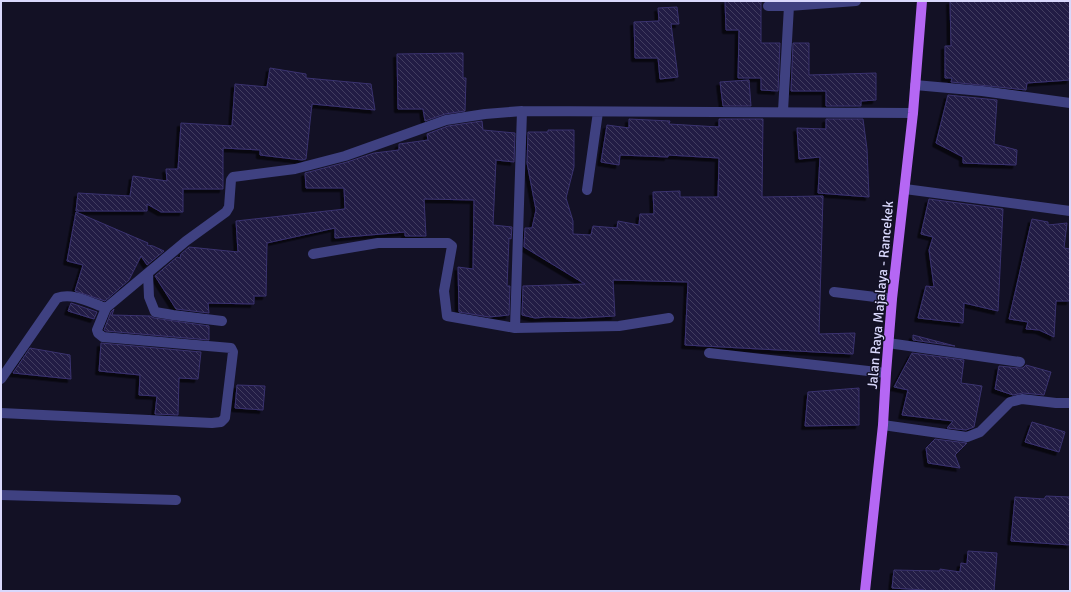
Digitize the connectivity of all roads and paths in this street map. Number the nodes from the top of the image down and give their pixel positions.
1 (856, 1) edge
2 (922, 1) edge
3 (768, 6) dead end
4 (789, 6) junction
5 (915, 85) junction
6 (1070, 102) edge
7 (522, 111) junction
8 (598, 112) junction
9 (783, 112) junction
10 (913, 113) junction
11 (905, 189) junction
12 (588, 190) dead end
13 (1070, 211) edge
14 (313, 254) dead end
15 (148, 273) junction
16 (834, 292) dead end
17 (892, 299) junction
18 (106, 308) junction
19 (669, 318) dead end
20 (222, 321) dead end
21 (515, 328) junction
22 (888, 343) junction
23 (709, 353) dead end
24 (1020, 362) dead end
25 (886, 374) junction
26 (1, 379) edge
27 (1070, 403) edge
28 (1, 413) edge
29 (884, 425) junction
30 (1, 495) edge
31 (176, 500) dead end
32 (865, 591) edge

1 - 4 street
2 - 5 main road, Jalan Raya Majalaya - Rancekek
3 - 4 street
4 - 9 street
5 - 6 street
5 - 10 main road, Jalan Raya Majalaya - Rancekek
7 - 8 street
7 - 15 street
7 - 21 street
8 - 9 street
8 - 12 street
9 - 10 street
10 - 11 main road, Jalan Raya Majalaya - Rancekek
11 - 13 street
11 - 17 main road, Jalan Raya Majalaya - Rancekek
14 - 21 street
15 - 18 street
15 - 20 street
16 - 17 street
17 - 22 main road, Jalan Raya Majalaya - Rancekek
18 - 26 street
18 - 28 street
19 - 21 street
22 - 24 street
22 - 25 main road, Jalan Raya Majalaya - Rancekek
23 - 25 street
25 - 29 main road, Jalan Raya Majalaya - Rancekek
27 - 29 street
29 - 32 main road, Jalan Raya Majalaya - Rancekek
30 - 31 street

